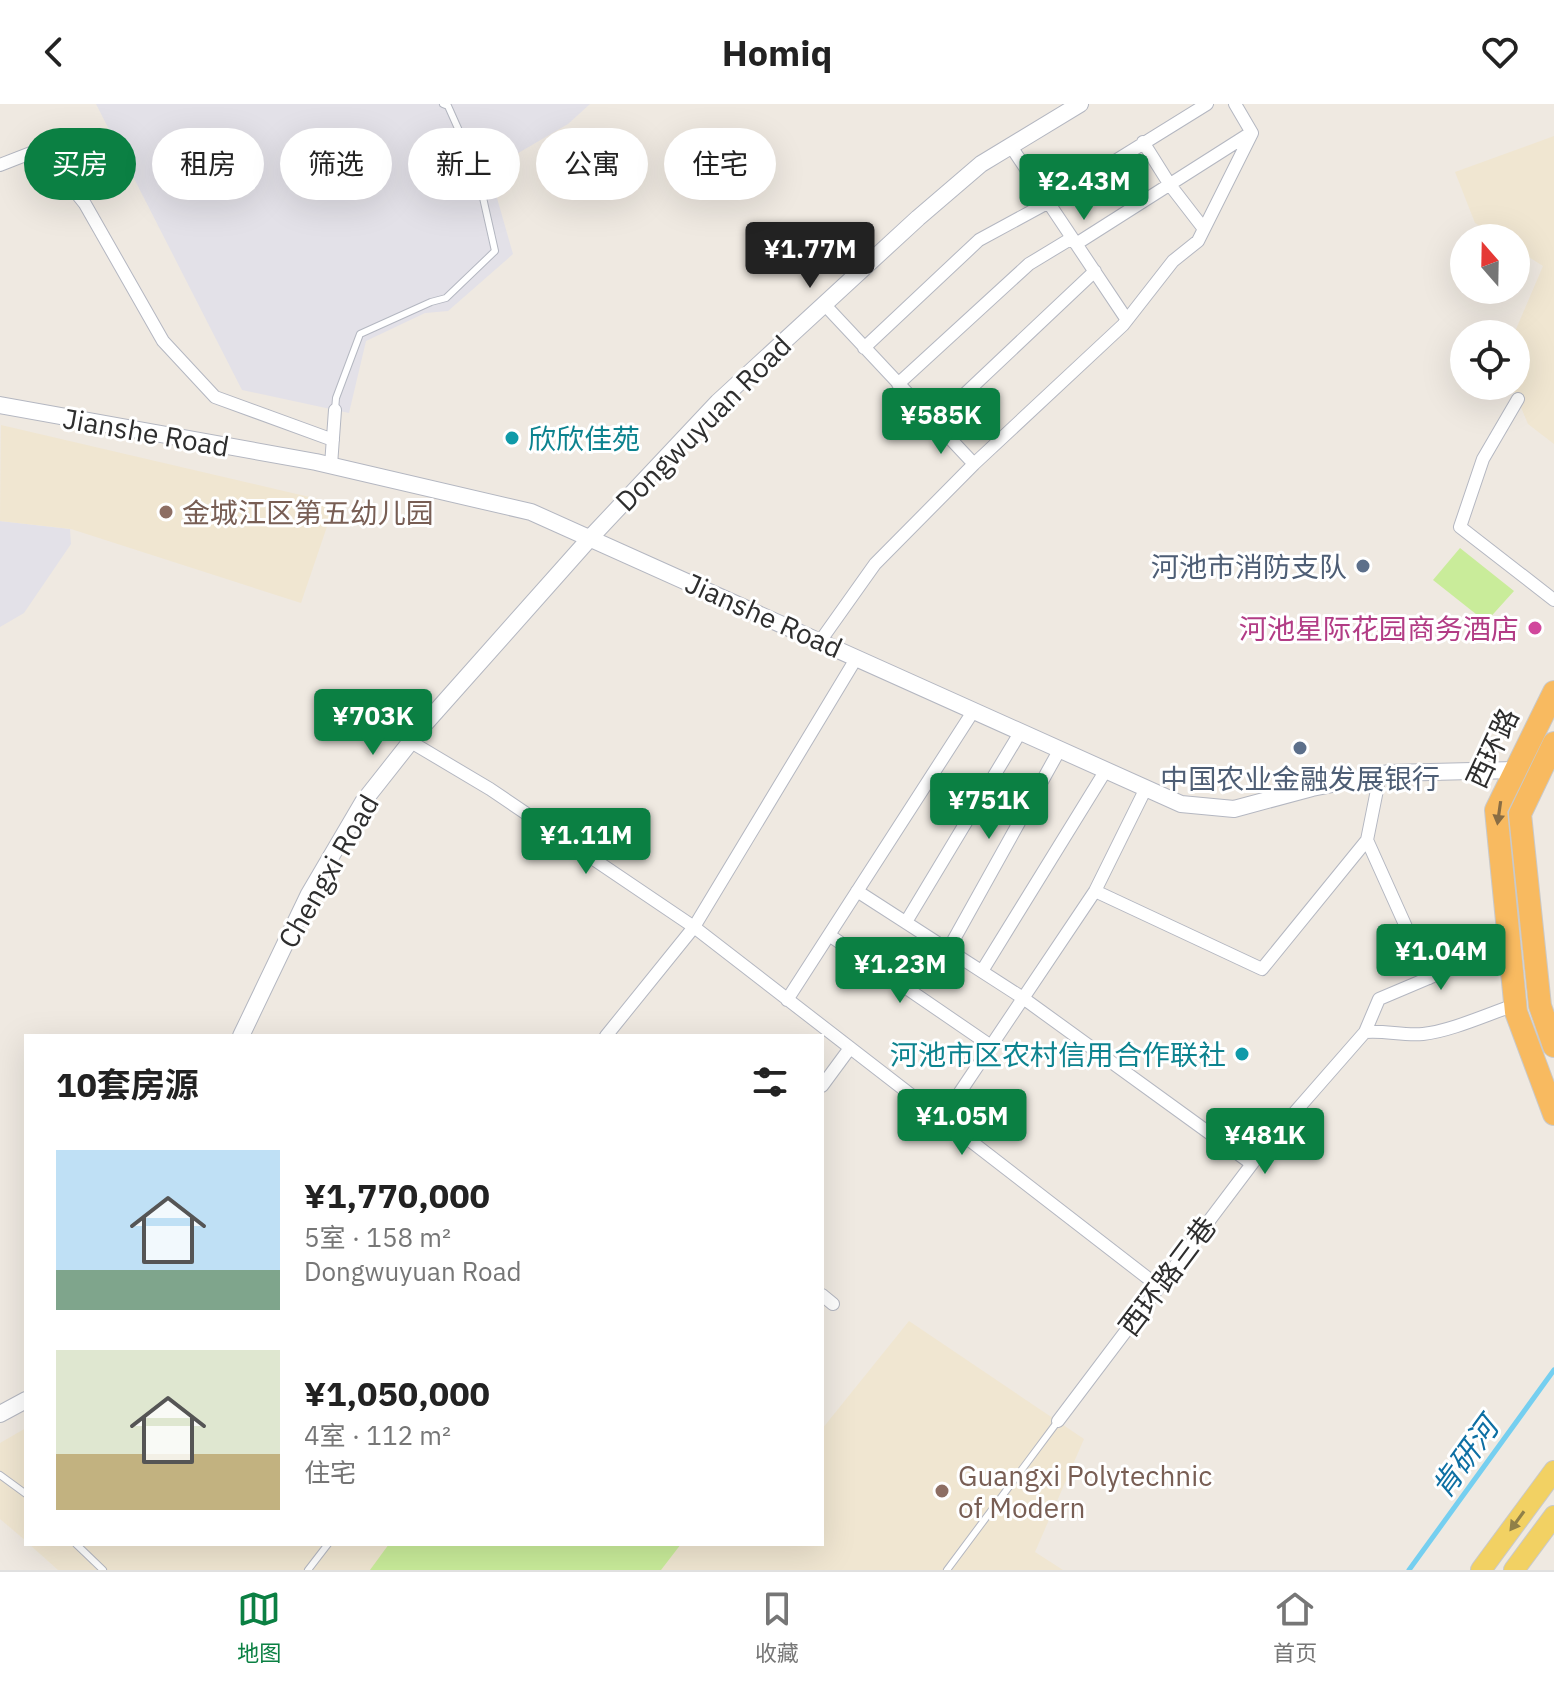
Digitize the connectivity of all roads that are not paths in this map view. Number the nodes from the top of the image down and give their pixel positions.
1 (443, 104) edge
2 (1080, 104) edge
3 (1207, 104) edge
4 (1235, 104) edge
5 (1252, 133) junction
6 (1143, 142) junction
7 (1010, 145) junction
8 (0, 165) edge
9 (1170, 185) junction
10 (1049, 202) junction
11 (1204, 229) junction
12 (1074, 241) junction
13 (1095, 271) junction
14 (824, 304) junction
15 (1127, 320) junction
16 (864, 348) junction
17 (898, 384) junction
18 (1517, 400) edge
19 (0, 405) edge
20 (335, 410) joint
21 (934, 423) junction
22 (333, 440) junction
23 (974, 464) junction
24 (331, 465) junction
25 (591, 537) junction
26 (1554, 600) edge
27 (821, 640) junction
28 (857, 657) junction
29 (1554, 692) edge
30 (974, 710) junction
31 (1021, 731) junction
32 (411, 742) junction
33 (1554, 743) edge
34 (1060, 749) junction
35 (1106, 770) junction
36 (1515, 770) junction
37 (1380, 775) junction
38 (1146, 788) junction
39 (1367, 840) junction
40 (857, 891) junction
41 (1095, 891) junction
42 (906, 922) junction
43 (694, 927) junction
44 (829, 935) junction
45 (1509, 944) junction
46 (948, 950) junction
47 (982, 971) junction
48 (1429, 978) junction
49 (1023, 998) junction
50 (787, 1000) junction
51 (1515, 1005) junction
52 (1365, 1032) junction
53 (242, 1034) edge
54 (608, 1034) edge
55 (991, 1046) junction
56 (1554, 1046) edge
57 (850, 1048) junction
58 (824, 1083) edge
59 (1554, 1114) edge
60 (942, 1119) junction
61 (1252, 1164) junction
62 (1158, 1286) junction
63 (824, 1297) edge
64 (833, 1304) dead end
65 (24, 1401) edge
66 (0, 1414) edge
67 (1058, 1421) joint
68 (1554, 1471) edge
69 (0, 1475) edge
70 (24, 1493) edge
71 (1554, 1516) edge
72 (78, 1546) edge
73 (326, 1546) edge
74 (103, 1570) edge
75 (308, 1570) edge
76 (947, 1570) edge
77 (1481, 1570) edge
78 (1514, 1570) edge

1 - 20 lane
2 - 7 street, Dongwuyuan Road
3 - 6 street
4 - 5 street
5 - 9 street
5 - 11 street
6 - 9 street
6 - 10 street
7 - 10 street
7 - 14 street, Dongwuyuan Road
8 - 22 street
9 - 11 street
9 - 12 street
10 - 12 street
10 - 16 street
11 - 15 street
12 - 13 street
12 - 17 street
13 - 15 street
13 - 21 street
14 - 16 street
14 - 25 street, Dongwuyuan Road
15 - 23 street
16 - 17 street
17 - 21 street
18 - 26 street
19 - 24 street, Jianshe Road
20 - 22 street
21 - 23 street
22 - 24 street
23 - 27 street
24 - 25 street, Jianshe Road
25 - 27 street, Jianshe Road
25 - 32 street, Chengxi Road
27 - 28 street, Jianshe Road
28 - 30 street, Jianshe Road
28 - 43 street
29 - 36 highway, 西环路
30 - 31 street, Jianshe Road
30 - 40 street
31 - 34 street, Jianshe Road
31 - 42 street
32 - 43 street
32 - 53 street, Chengxi Road
33 - 56 highway, 西环路
34 - 35 street, Jianshe Road
34 - 46 street
35 - 38 street, Jianshe Road
35 - 47 street
36 - 37 street, Jianshe Road
36 -> 45 highway, 西环路
37 - 38 street, Jianshe Road
37 - 39 street
38 - 41 street
39 - 41 street
39 - 48 street
40 - 42 street
40 - 44 street
41 - 49 street
42 - 46 street
43 - 50 street
43 - 54 street
44 - 50 street
44 - 55 street
45 - 48 street, 西环路三巷
45 - 51 highway, 西环路
46 - 47 street
47 - 49 street
48 - 52 street, 西环路三巷
49 - 55 street
49 - 61 street
50 - 57 street
51 - 52 street
51 - 59 highway, 西环路
52 - 61 street, 西环路三巷
55 - 60 street
57 - 58 street
57 - 60 street
60 - 62 street
61 - 62 street, 西环路三巷
62 - 67 street, 西环路三巷
63 - 64 street
65 - 66 street
67 - 76 lane
68 -> 77 main road
69 - 70 lane
71 - 78 main road
72 - 74 lane
73 - 75 lane

